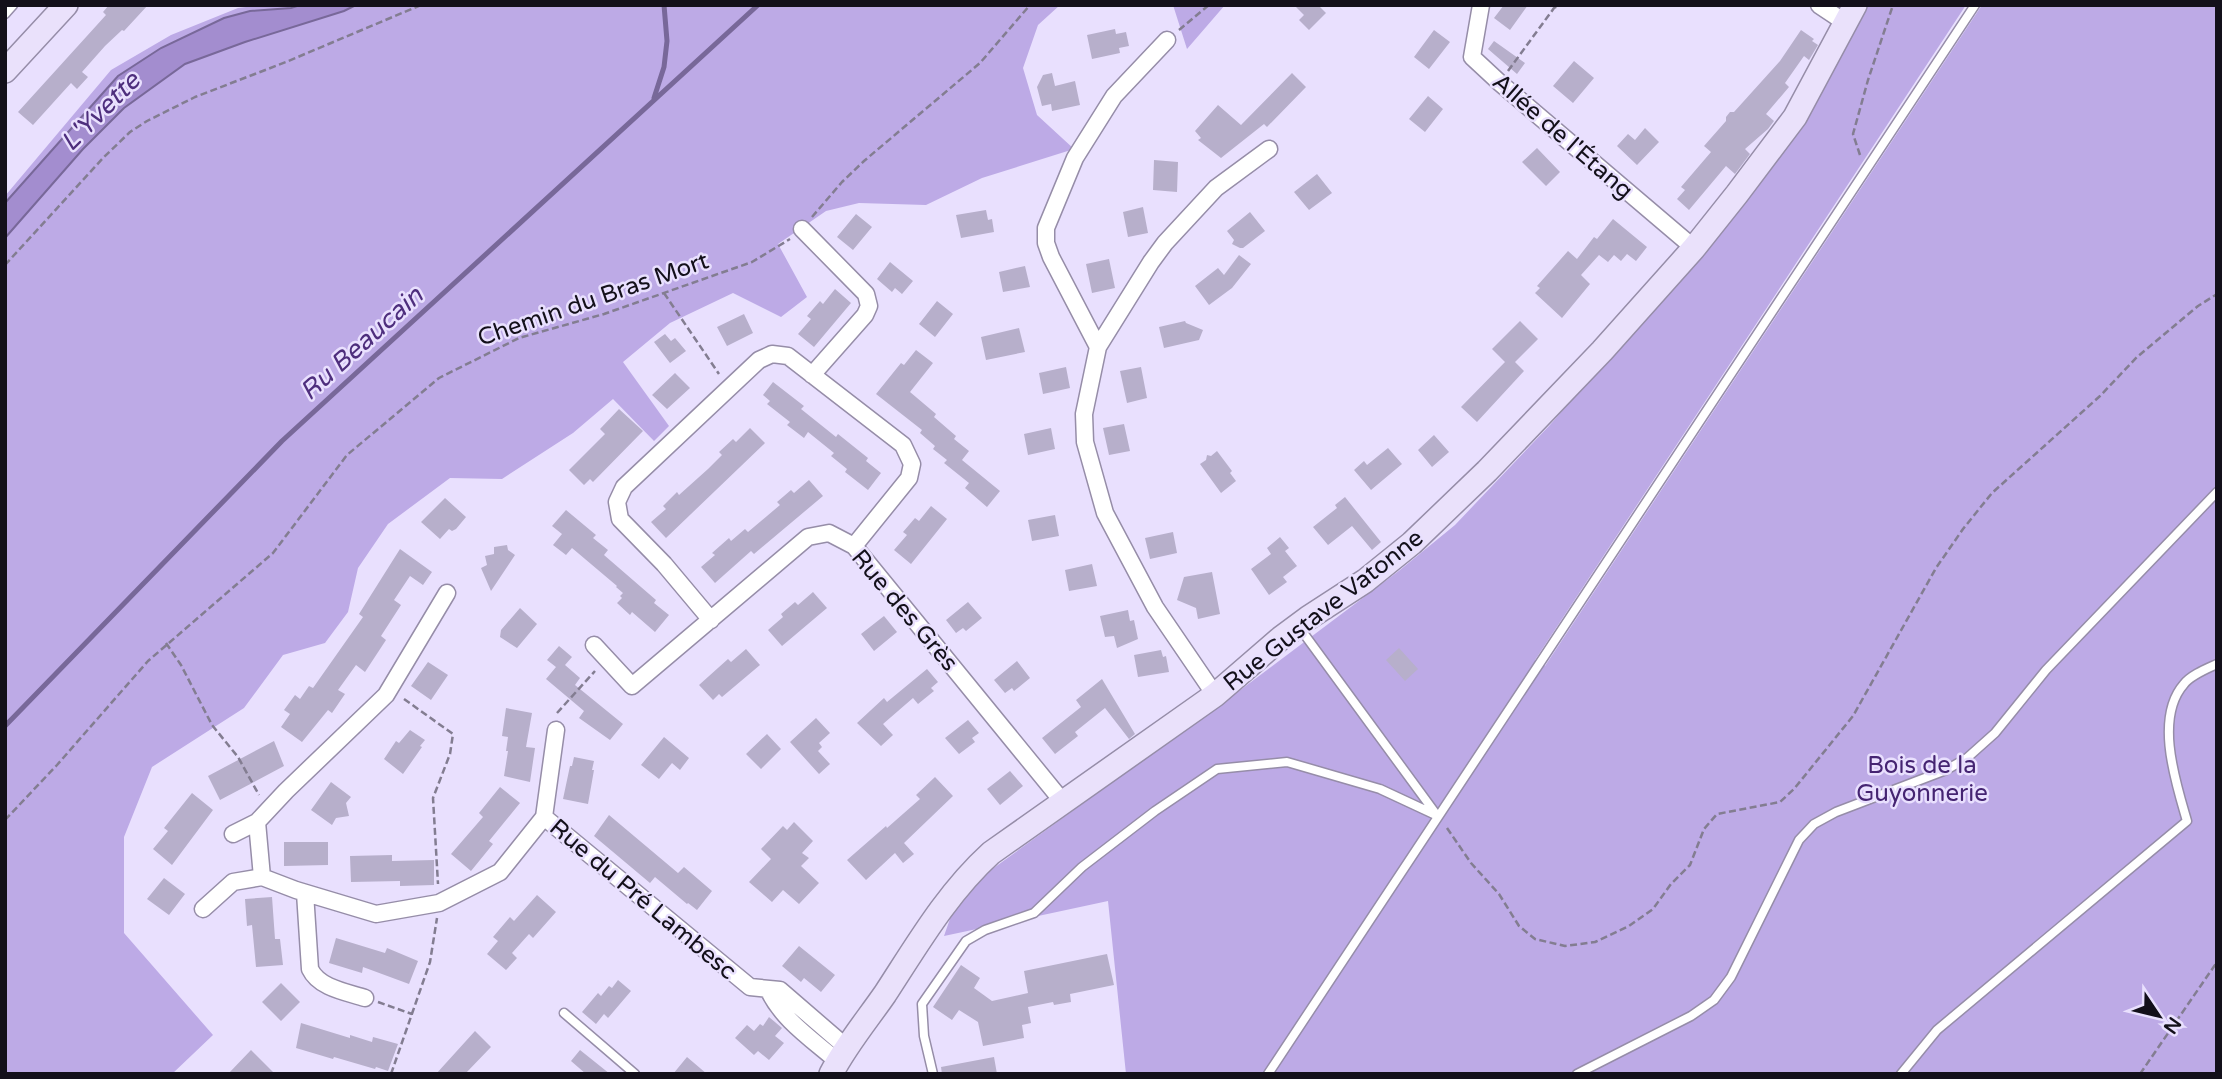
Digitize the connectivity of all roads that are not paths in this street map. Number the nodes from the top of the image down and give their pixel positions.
1 (13, 5) edge
2 (66, 5) edge
3 (1481, 5) edge
4 (1819, 5) edge
5 (1975, 5) edge
6 (5, 14) edge
7 (1851, 14) edge
8 (1167, 40) road end
9 (5, 71) edge
10 (1269, 149) dead end
11 (802, 229) road end
12 (1694, 248) junction
13 (1098, 347) junction
14 (812, 375) junction
15 (2217, 492) edge
16 (854, 546) junction
17 (447, 593) dead end
18 (711, 620) junction
19 (1298, 626) junction
20 (594, 645) dead end
21 (2217, 664) edge
22 (1215, 695) junction
23 (556, 730) road end
24 (1062, 802) junction
25 (262, 816) junction
26 (1438, 816) junction
27 (544, 817) junction
28 (233, 834) dead end
29 (262, 877) junction
30 (305, 893) junction
31 (203, 909) dead end
32 (365, 998) road end
33 (564, 1013) dead end
34 (838, 1061) edge
35 (635, 1074) edge
36 (933, 1074) edge
37 (1268, 1074) edge
38 (1577, 1074) edge
39 (1900, 1074) edge

1 - 6 lane
2 - 9 street
3 - 12 street, Allée de l'Étang
4 - 7 street
5 - 26 lane
7 - 12 street, Rue Gustave Vatonne
8 - 13 street
10 - 13 street
11 - 14 street
12 - 19 street, Rue Gustave Vatonne
13 - 22 street
14 - 16 street
14 - 18 street
15 - 38 lane
16 - 18 street, Rue des Grès
16 - 24 street, Rue des Grès
17 - 25 street
18 - 20 street, Rue des Grès
19 - 22 street, Rue Gustave Vatonne
19 - 26 lane
21 - 39 lane
22 - 24 street, Rue Gustave Vatonne
23 - 27 street
24 - 34 street, Rue Gustave Vatonne
25 - 28 street
25 - 29 street
26 - 36 lane
26 - 37 lane
27 - 30 street
27 - 34 street, Rue du Pré Lambesc
29 - 30 street
29 - 31 street
30 - 32 street
33 - 35 lane

